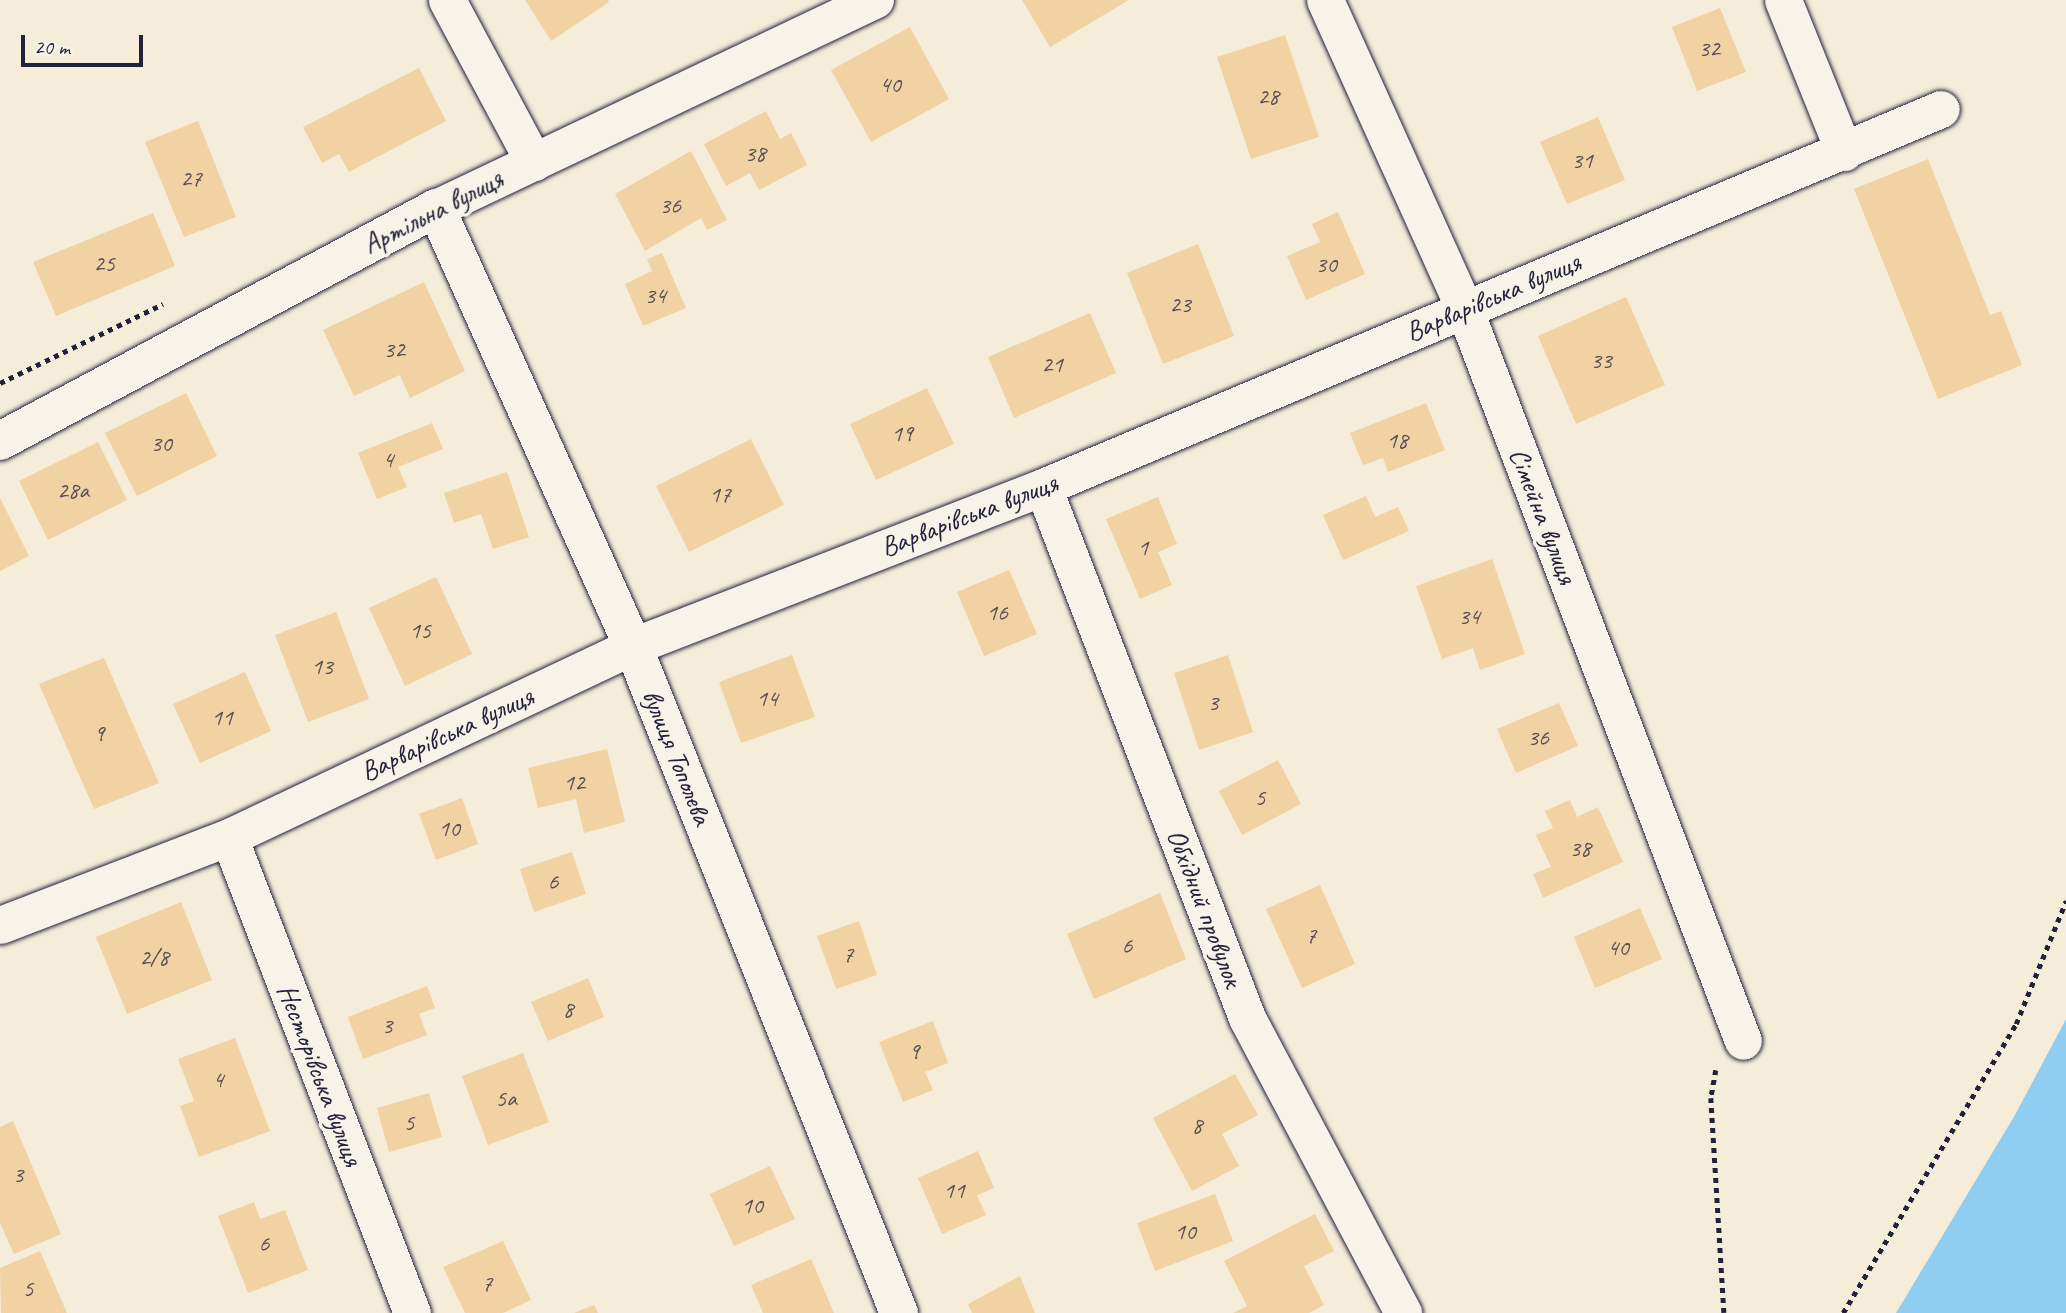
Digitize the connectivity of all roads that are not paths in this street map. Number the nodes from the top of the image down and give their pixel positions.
1 (447, 0) edge
2 (875, 0) edge
3 (1325, 0) edge
4 (1783, 0) edge
5 (1941, 109) dead end
6 (1844, 152) junction
7 (534, 162) junction
8 (436, 208) junction
9 (1464, 308) junction
10 (0, 441) edge
11 (1043, 487) junction
12 (633, 646) junction
13 (229, 837) junction
14 (0, 925) edge
15 (1743, 1041) road end
16 (412, 1313) edge
17 (899, 1313) edge
18 (1403, 1313) edge

1 - 7 street
2 - 7 street, Артільна вулиця
3 - 9 street, Сімейна вулиця
4 - 6 street
5 - 6 street, Варварівська вулиця
6 - 9 street, Варварівська вулиця
7 - 8 street, Артільна вулиця
8 - 10 street, Артільна вулиця
8 - 12 street, вулиця Тополева
9 - 11 street, Варварівська вулиця
9 - 15 street, Сімейна вулиця
11 - 12 street, Варварівська вулиця
11 - 18 street, Обхідний провулок
12 - 13 street, Варварівська вулиця
12 - 17 street, вулиця Тополева
13 - 14 street, Варварівська вулиця
13 - 16 street, Несторівська вулиця

